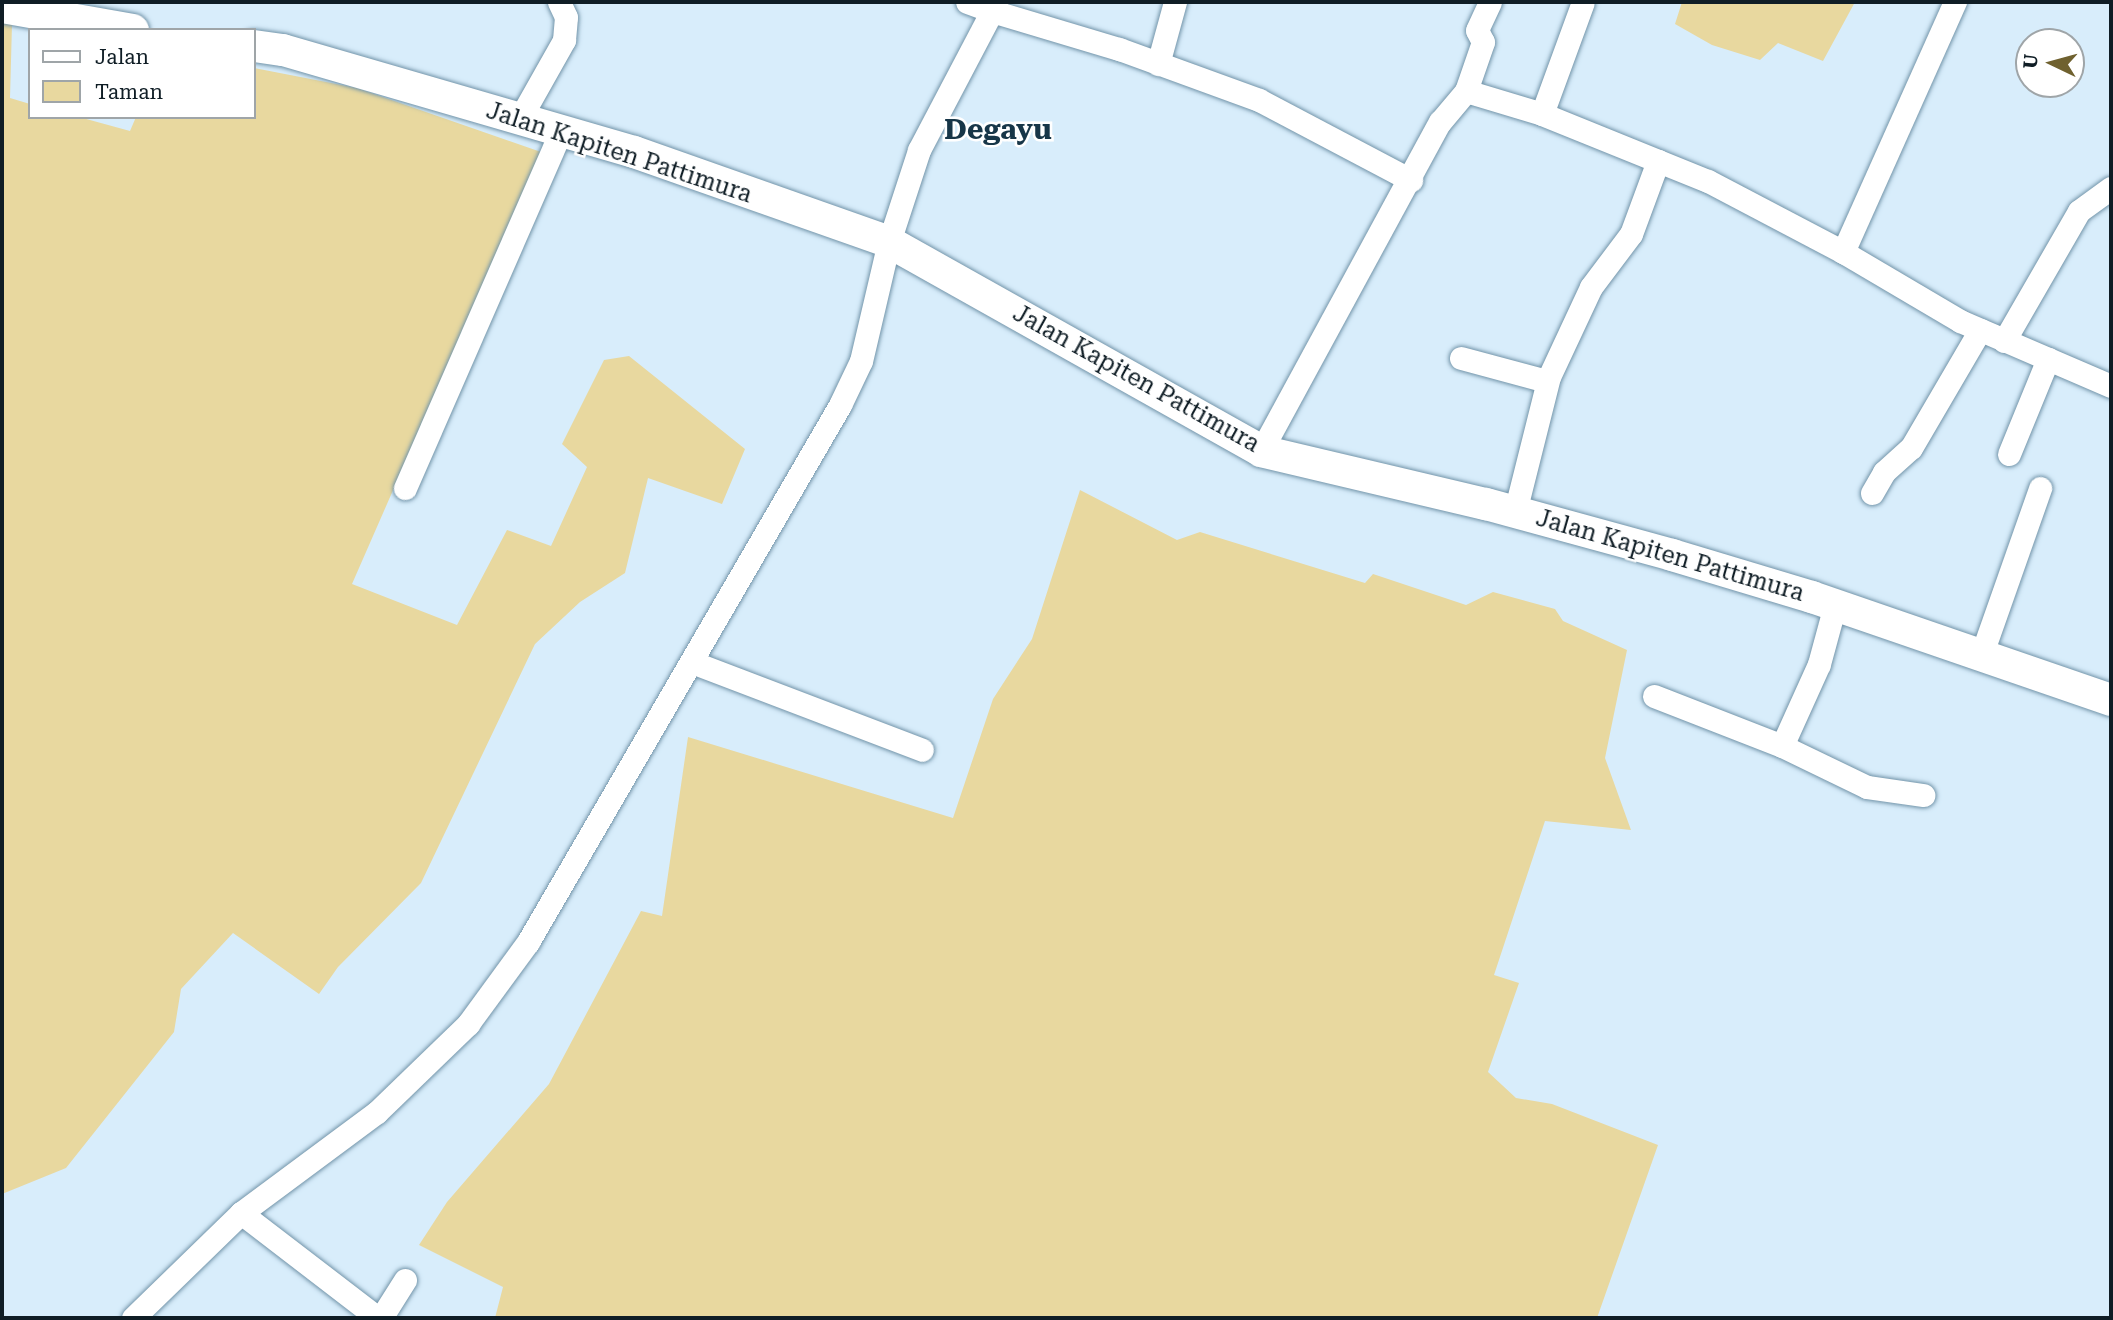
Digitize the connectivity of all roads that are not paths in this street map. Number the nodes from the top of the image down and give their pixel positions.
1 (967, 2) edge
2 (1175, 2) edge
3 (1490, 2) edge
4 (1583, 2) edge
5 (1955, 2) edge
6 (994, 6) edge
7 (2, 7) edge
8 (564, 18) edge
9 (122, 28) edge
10 (256, 46) edge
11 (1158, 64) junction
12 (1466, 91) junction
13 (1542, 114) junction
14 (519, 120) junction
15 (561, 131) junction
16 (1658, 161) junction
17 (1410, 180) junction
18 (2111, 188) edge
19 (890, 242) junction
20 (1843, 252) junction
21 (1980, 330) junction
22 (2004, 341) junction
23 (1461, 358) dead end
24 (2048, 359) junction
25 (1547, 381) junction
26 (2111, 386) edge
27 (1261, 452) junction
28 (2008, 454) dead end
29 (405, 488) dead end
30 (2040, 488) dead end
31 (1872, 494) dead end
32 (1515, 512) junction
33 (1835, 605) junction
34 (1981, 656) junction
35 (692, 662) junction
36 (1654, 696) dead end
37 (2111, 700) edge
38 (1782, 746) junction
39 (922, 750) dead end
40 (1923, 795) dead end
41 (241, 1213) junction
42 (405, 1280) dead end
43 (133, 1318) edge
44 (380, 1318) edge

1 - 6 street
2 - 11 street
3 - 12 street
4 - 13 street
5 - 20 street
6 - 11 street
6 - 19 street
7 - 9 street
8 - 14 street
10 - 14 street, Jalan Kapiten Pattimura
11 - 17 street
12 - 13 street
12 - 17 street
13 - 16 street
14 - 15 street, Jalan Kapiten Pattimura
15 - 19 street, Jalan Kapiten Pattimura
15 - 29 street
16 - 20 street
16 - 25 street
17 - 27 street
18 - 22 street
19 - 27 street, Jalan Kapiten Pattimura
19 - 35 street
20 - 21 street
21 - 22 street
21 - 31 street
22 - 24 street
23 - 25 street
24 - 26 street
24 - 28 street
25 - 32 street
27 - 32 street, Jalan Kapiten Pattimura
30 - 34 street
32 - 33 street, Jalan Kapiten Pattimura
33 - 34 street, Jalan Kapiten Pattimura
33 - 38 street
34 - 37 street, Jalan Kapiten Pattimura
35 - 39 street
35 - 41 street
36 - 38 street
38 - 40 street
41 - 43 street
41 - 44 street
42 - 44 street

